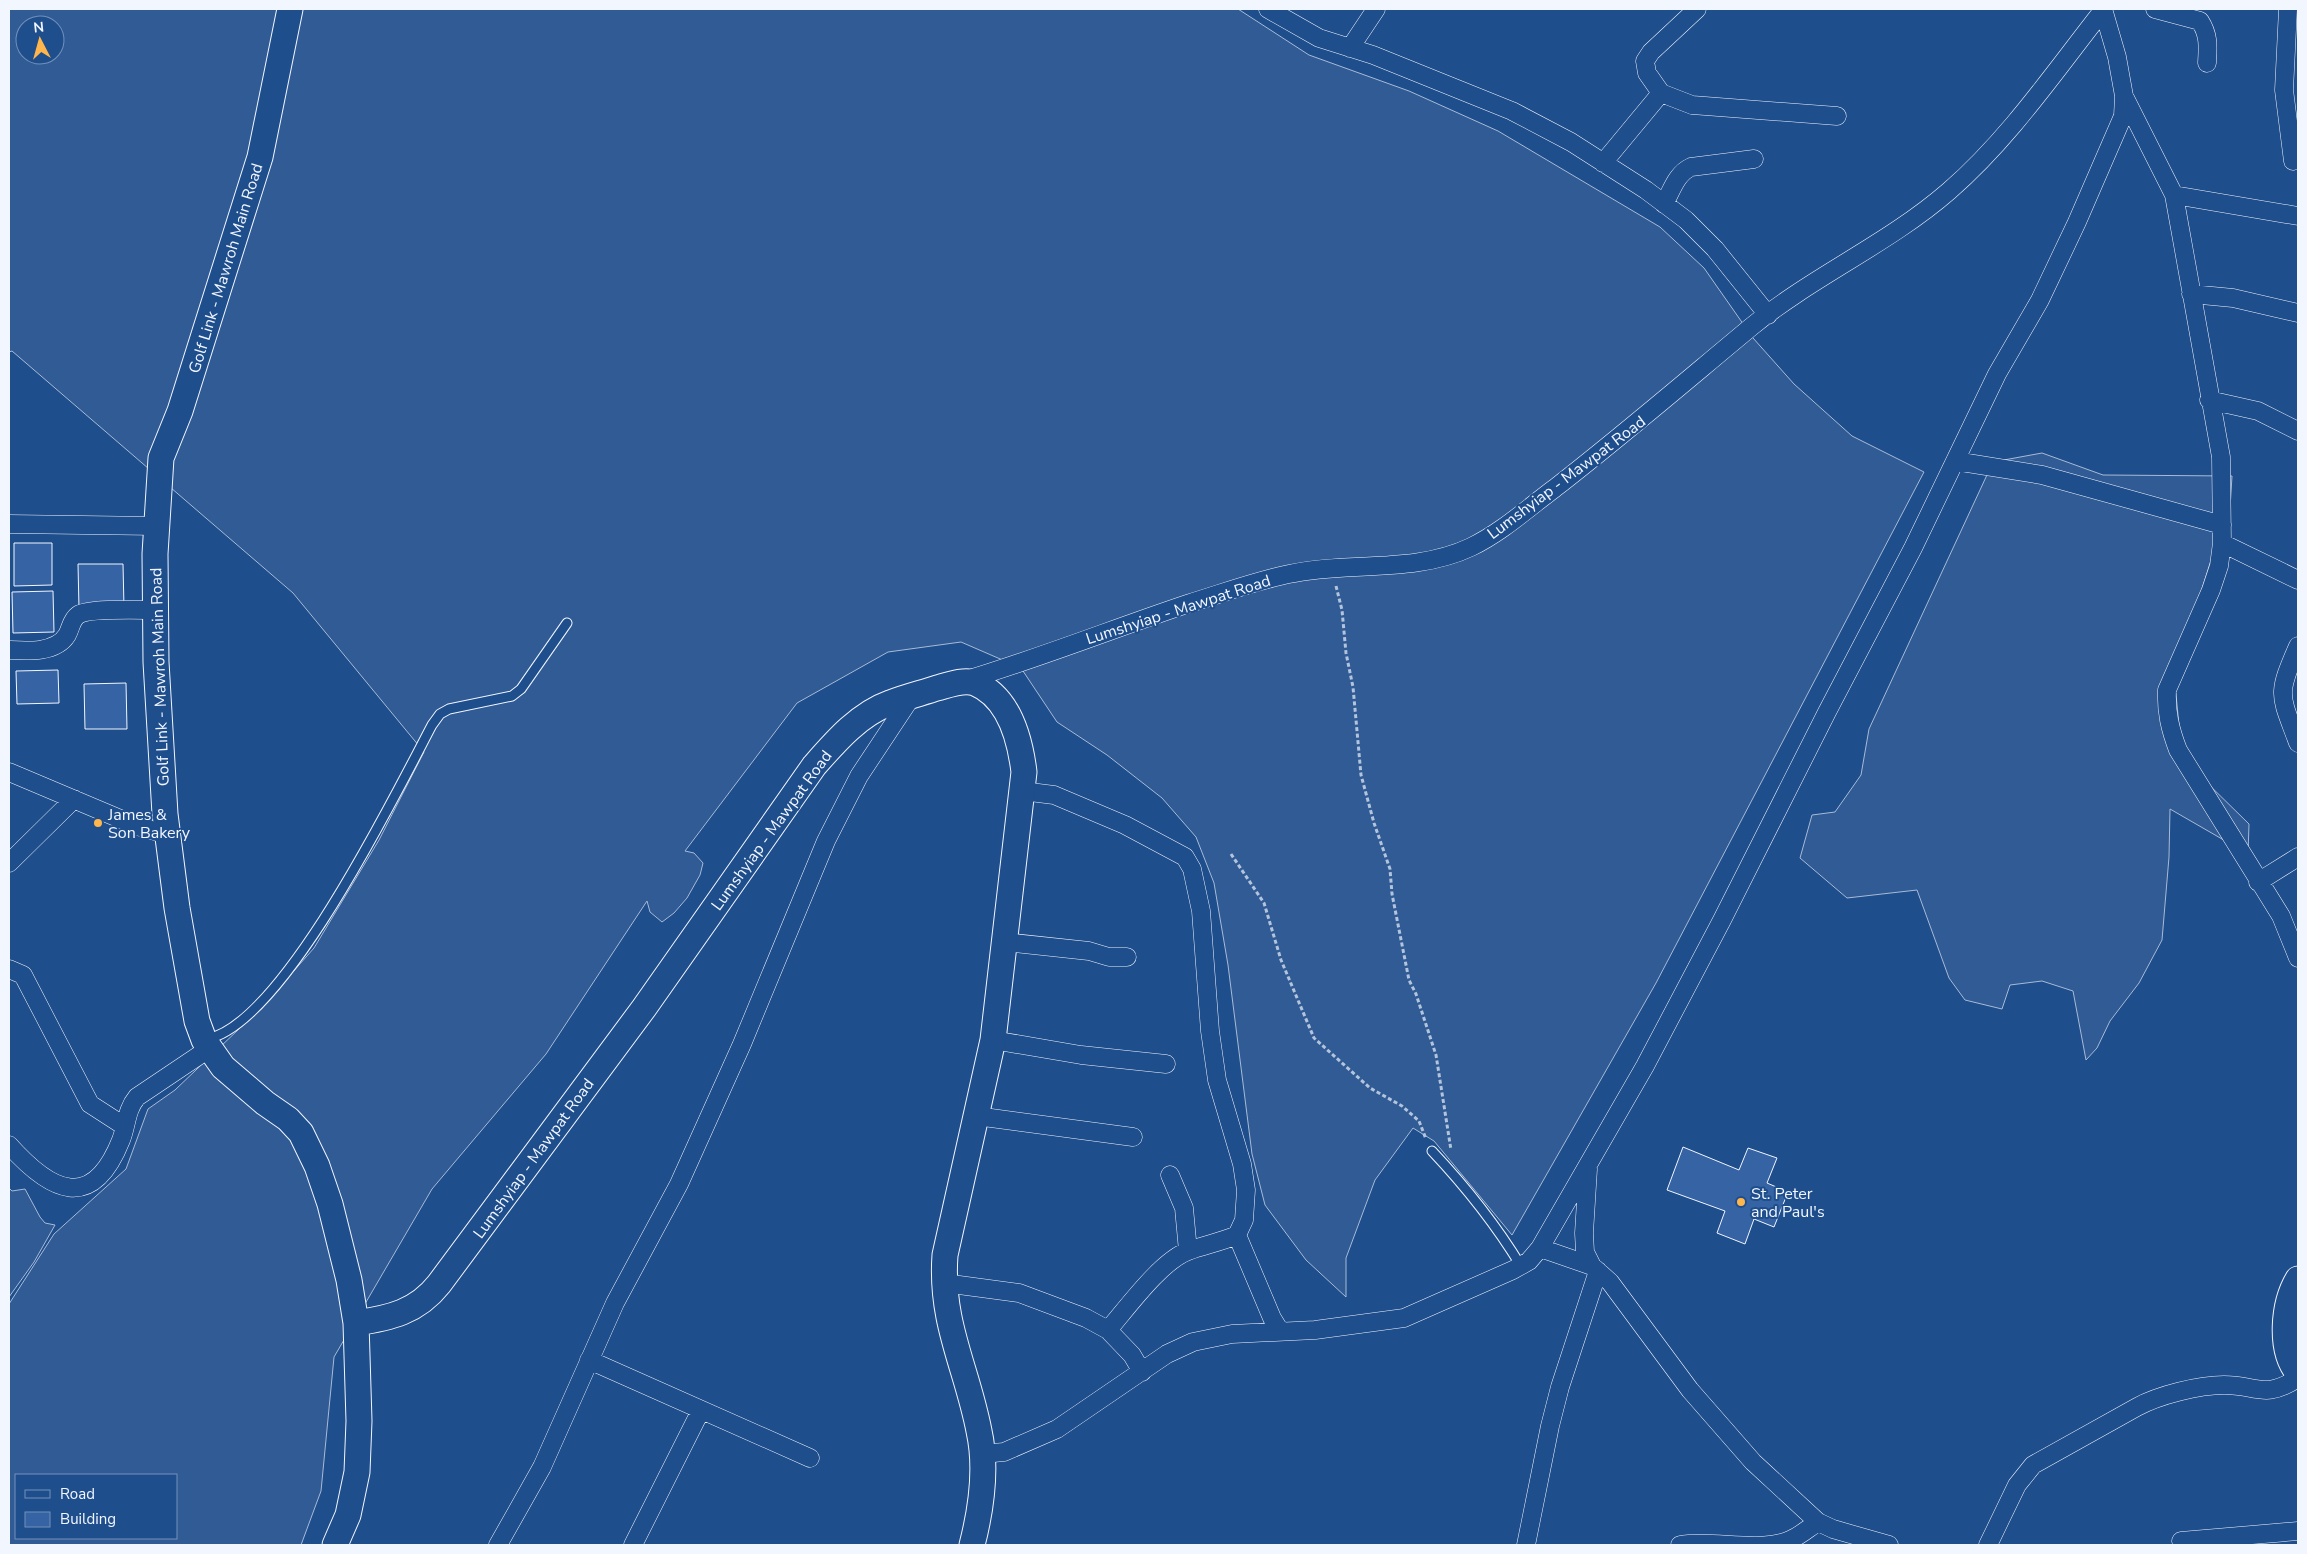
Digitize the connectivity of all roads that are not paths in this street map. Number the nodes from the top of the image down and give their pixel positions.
1 (290, 9) edge
2 (1268, 9) edge
3 (1376, 9) edge
4 (1697, 9) edge
5 (2104, 9) edge
6 (2155, 9) edge
7 (2288, 9) edge
8 (1350, 48) junction
9 (2292, 61) edge
10 (2207, 62) dead end
11 (1661, 93) junction
12 (2124, 96) junction
13 (1837, 116) dead end
14 (1754, 159) dead end
15 (1602, 162) junction
16 (2293, 162) dead end
17 (2174, 196) junction
18 (1664, 204) junction
19 (2298, 216) edge
20 (2191, 294) junction
21 (2298, 313) edge
22 (1768, 315) junction
23 (2209, 400) junction
24 (2298, 431) edge
25 (1955, 461) junction
26 (9, 524) edge
27 (2222, 525) junction
28 (156, 526) junction
29 (2222, 543) junction
30 (2298, 580) edge
31 (156, 610) junction
32 (567, 623) dead end
33 (2298, 646) edge
34 (9, 650) edge
35 (954, 684) junction
36 (912, 696) junction
37 (2298, 743) edge
38 (9, 772) edge
39 (1022, 791) junction
40 (74, 799) junction
41 (168, 835) junction
42 (2298, 857) edge
43 (9, 863) edge
44 (2258, 882) junction
45 (1005, 942) junction
46 (1127, 957) dead end
47 (2298, 958) edge
48 (9, 969) edge
49 (993, 1040) junction
50 (207, 1044) junction
51 (1166, 1064) dead end
52 (976, 1116) junction
53 (124, 1126) junction
54 (1133, 1137) dead end
55 (9, 1145) edge
56 (1432, 1151) road end
57 (1588, 1164) junction
58 (1170, 1175) dead end
59 (1237, 1235) junction
60 (1540, 1248) junction
61 (1188, 1251) junction
62 (1521, 1266) junction
63 (1595, 1268) junction
64 (2298, 1279) edge
65 (944, 1283) junction
66 (356, 1323) junction
67 (1108, 1330) junction
68 (1280, 1331) junction
69 (590, 1360) junction
70 (1142, 1372) junction
71 (2298, 1373) edge
72 (2298, 1378) edge
73 (701, 1410) junction
74 (982, 1454) junction
75 (810, 1458) dead end
76 (1818, 1522) junction
77 (2298, 1531) edge
78 (2181, 1541) dead end
79 (335, 1545) edge
80 (498, 1545) edge
81 (633, 1545) edge
82 (972, 1545) edge
83 (1526, 1545) edge
84 (1680, 1545) edge
85 (1890, 1545) edge
86 (1988, 1545) edge

1 - 28 street, Golf Link - Mawroh Main Road
2 - 8 street
3 - 8 street
4 - 11 street
5 - 12 street
5 - 22 street, Lumshyiap - Mawpat Road
6 - 10 street
7 - 9 street
8 - 15 street
9 - 16 street
11 - 13 street
11 - 15 street
12 - 17 street
12 - 25 street
14 - 18 street
15 - 18 street
17 - 19 street
17 - 20 street
18 - 22 street
20 - 21 street
20 - 23 street
22 - 35 street, Lumshyiap - Mawpat Road
23 - 24 street
23 - 27 street
25 - 27 street
25 - 57 street
26 - 28 street
27 - 29 street
28 - 31 street, Golf Link - Mawroh Main Road
29 - 30 street
29 - 44 street
31 - 34 street
31 - 41 street, Golf Link - Mawroh Main Road
32 - 50 lane
33 - 37 street
35 - 36 street, Lumshyiap - Mawpat Road
35 - 39 street
36 - 66 street, Lumshyiap - Mawpat Road
36 - 69 street
38 - 40 street
39 - 45 street
39 - 59 street
40 - 41 street
40 - 43 street
41 - 50 street, Golf Link - Mawroh Main Road
42 - 44 street
44 - 47 street
45 - 46 street
45 - 49 street
48 - 53 street
49 - 51 street
49 - 52 street
50 - 53 street
50 - 66 street, Golf Link - Mawroh Main Road
52 - 54 street
52 - 65 street
53 - 55 street
56 - 62 lane
57 - 60 street
57 - 63 street
58 - 61 street
59 - 61 street
59 - 68 street
60 - 62 street
60 - 63 street
61 - 67 street
62 - 68 street
63 - 76 street
63 - 83 street
64 - 71 street
65 - 67 street
65 - 74 street
66 - 79 street, Golf Link - Mawroh Main Road
67 - 70 street
68 - 70 street
69 - 73 street
69 - 80 street
70 - 74 street
72 - 86 street
73 - 75 street
73 - 81 street
74 - 82 street
76 - 84 street
76 - 85 street
77 - 78 street

